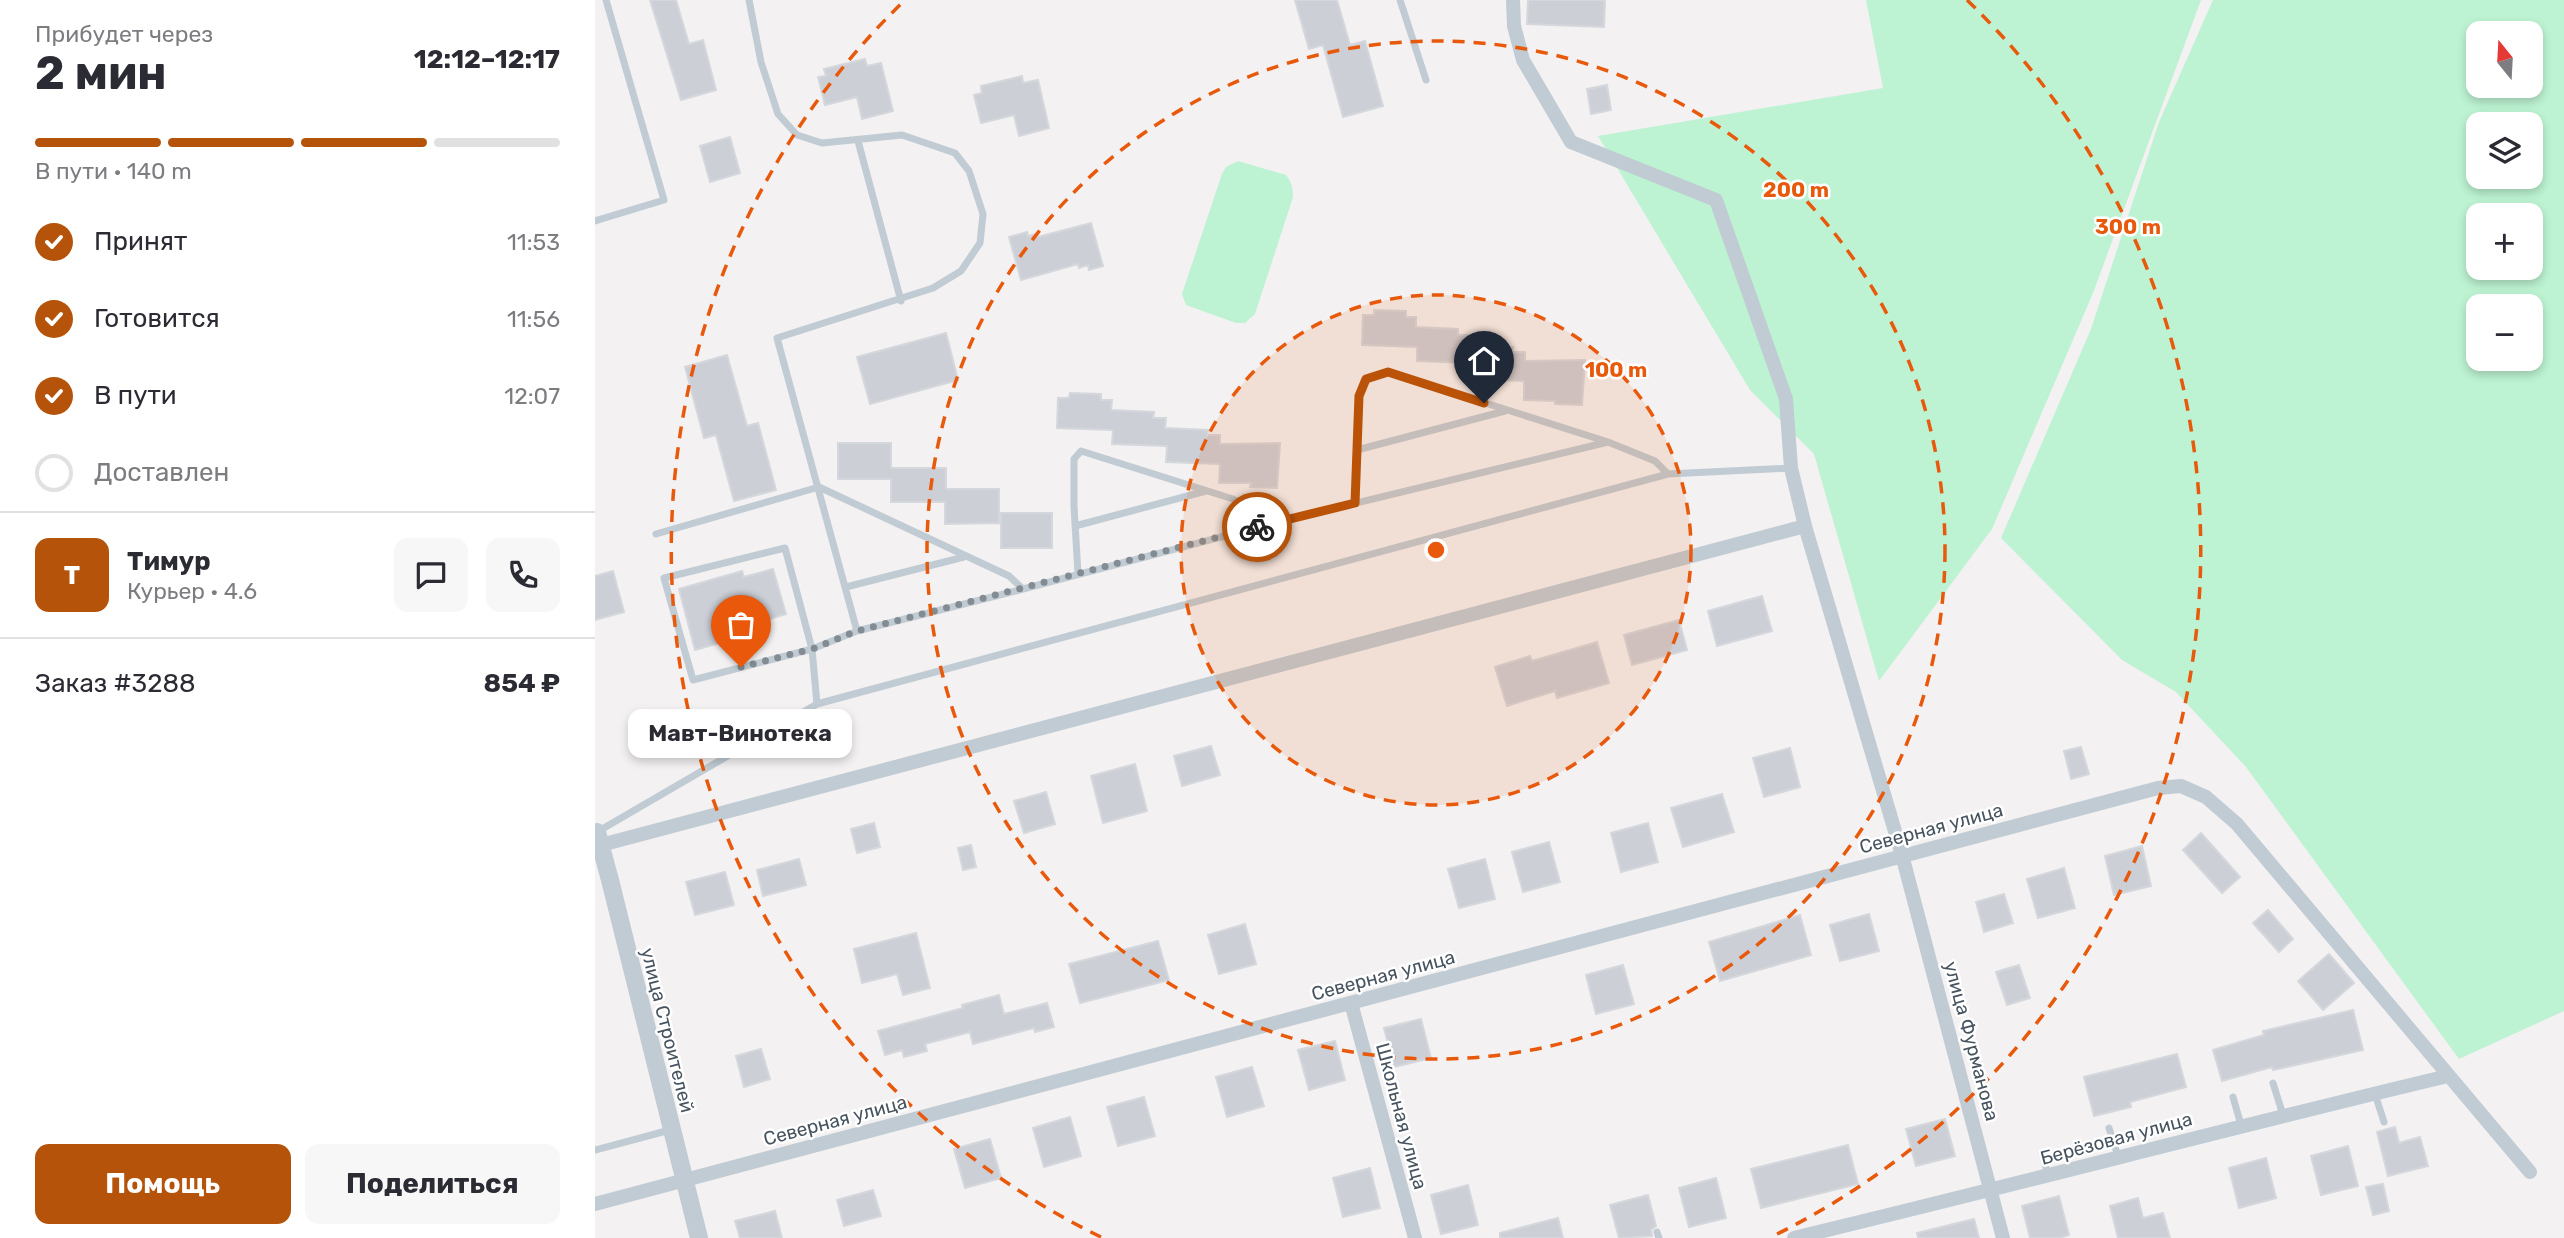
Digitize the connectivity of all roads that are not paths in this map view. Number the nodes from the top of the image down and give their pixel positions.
1 (606, 0) edge
2 (749, 0) edge
3 (1400, 0) edge
4 (1513, 0) edge
5 (1426, 80) dead end
6 (858, 141) junction
7 (595, 221) edge
8 (901, 300) junction
9 (1508, 410) junction
10 (1608, 442) junction
11 (1357, 450) junction
12 (1791, 468) junction
13 (1668, 474) junction
14 (819, 487) junction
15 (1207, 491) junction
16 (1355, 503) junction
17 (1278, 522) junction
18 (1075, 526) junction
19 (1805, 526) junction
20 (656, 534) dead end
21 (964, 556) junction
22 (1078, 574) junction
23 (846, 587) junction
24 (1023, 589) junction
25 (857, 631) junction
26 (812, 649) junction
27 (817, 704) junction
28 (597, 833) edge
29 (1902, 855) junction
30 (1351, 1003) junction
31 (2448, 1076) junction
32 (2273, 1083) dead end
33 (2375, 1093) junction
34 (2233, 1097) dead end
35 (2283, 1115) junction
36 (2384, 1122) dead end
37 (2241, 1125) junction
38 (2109, 1128) dead end
39 (671, 1129) junction
40 (595, 1150) edge
41 (2042, 1153) dead end
42 (2118, 1156) junction
43 (2531, 1172) dead end
44 (2048, 1175) junction
45 (684, 1180) junction
46 (1992, 1190) junction
47 (595, 1204) edge
48 (699, 1238) edge
49 (1415, 1238) edge
50 (1794, 1238) edge
51 (2003, 1238) edge

1 - 7 lane
2 - 6 lane
3 - 5 lane
4 - 12 street, улица Фурманова
6 - 8 lane
6 - 8 lane
8 - 14 lane
9 - 10 lane
9 - 11 lane
9 - 11 lane
10 - 13 lane
10 - 16 lane
11 - 16 lane
12 - 13 lane
12 - 19 street, улица Фурманова
13 - 27 lane
14 - 20 lane
14 - 21 lane
14 - 23 lane
15 - 17 lane
15 - 18 lane
15 - 18 lane
16 - 17 lane
17 - 22 lane
18 - 22 lane
19 - 28 street
19 - 29 street, улица Фурманова
21 - 23 lane
21 - 24 lane
22 - 24 lane
23 - 25 lane
24 - 25 lane
25 - 26 lane
26 - 26 lane
26 - 27 lane
27 - 28 lane
28 - 39 street, улица Строителей
29 - 30 street, Северная улица
29 - 31 street, Северная улица
29 - 46 street, улица Фурманова
30 - 45 street, Северная улица
30 - 49 street, Школьная улица
31 - 33 street, Берёзовая улица
31 - 43 street
32 - 35 lane
33 - 35 street, Берёзовая улица
33 - 36 lane
34 - 37 lane
35 - 37 street, Берёзовая улица
37 - 42 street, Берёзовая улица
38 - 42 lane
39 - 40 lane
39 - 45 street, улица Строителей
41 - 44 lane
42 - 44 street, Берёзовая улица
44 - 46 street, Берёзовая улица
45 - 47 street, Северная улица
45 - 48 street, улица Строителей
46 - 50 street, Берёзовая улица
46 - 51 street, улица Фурманова

